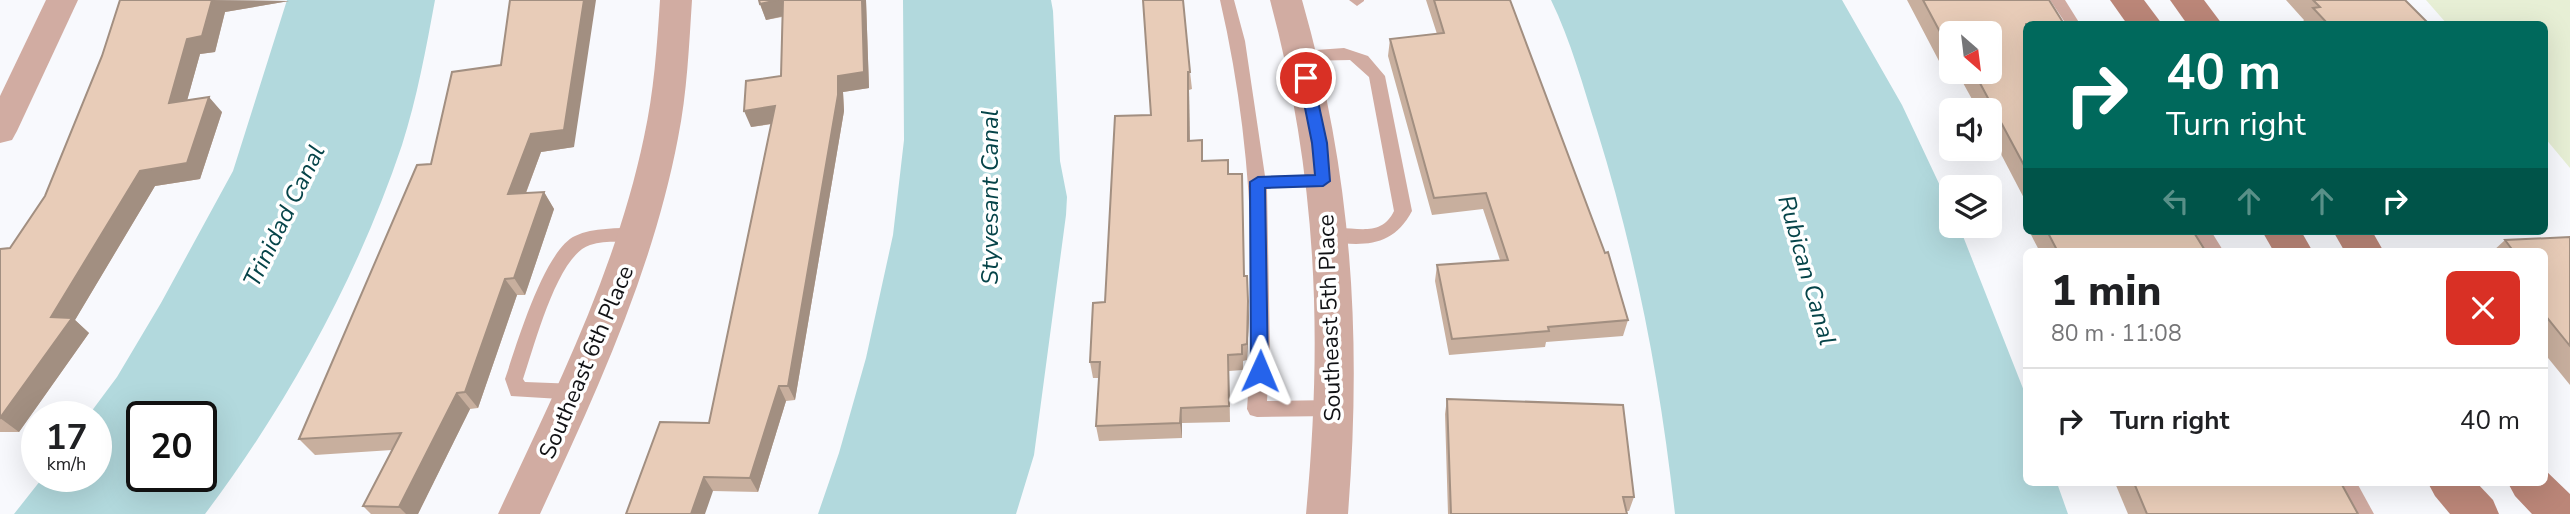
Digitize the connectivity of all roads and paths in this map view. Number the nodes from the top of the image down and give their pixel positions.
1 (62, 0) edge
2 (676, 0) edge
3 (1227, 0) edge
4 (1286, 0) edge
5 (2057, 0) edge
6 (2126, 0) edge
7 (2186, 0) edge
8 (2071, 21) edge
9 (2144, 21) edge
10 (2203, 21) edge
11 (1302, 56) junction
12 (0, 131) edge
13 (1323, 181) junction
14 (1258, 182) junction
15 (638, 234) junction
16 (1329, 235) junction
17 (578, 392) junction
18 (1333, 408) junction
19 (2348, 486) edge
20 (2453, 486) edge
21 (2533, 486) edge
22 (519, 514) edge
23 (1327, 514) edge
24 (2364, 514) edge
25 (2477, 514) edge
26 (2561, 514) edge

1 - 12 street
2 - 15 street, Southeast 6th Place
3 - 14 lane
4 - 11 street, Southeast 5th Place
5 - 8 lane
6 - 9 main road
7 - 10 main road
11 - 13 street, Southeast 5th Place
11 - 16 lane
13 - 14 lane
13 - 16 street, Southeast 5th Place
14 - 18 lane
15 - 17 street, Southeast 6th Place
15 - 17 lane
16 - 18 street, Southeast 5th Place
17 - 22 street, Southeast 6th Place
18 - 23 street, Southeast 5th Place
19 - 24 lane
20 - 25 main road
21 - 26 main road

